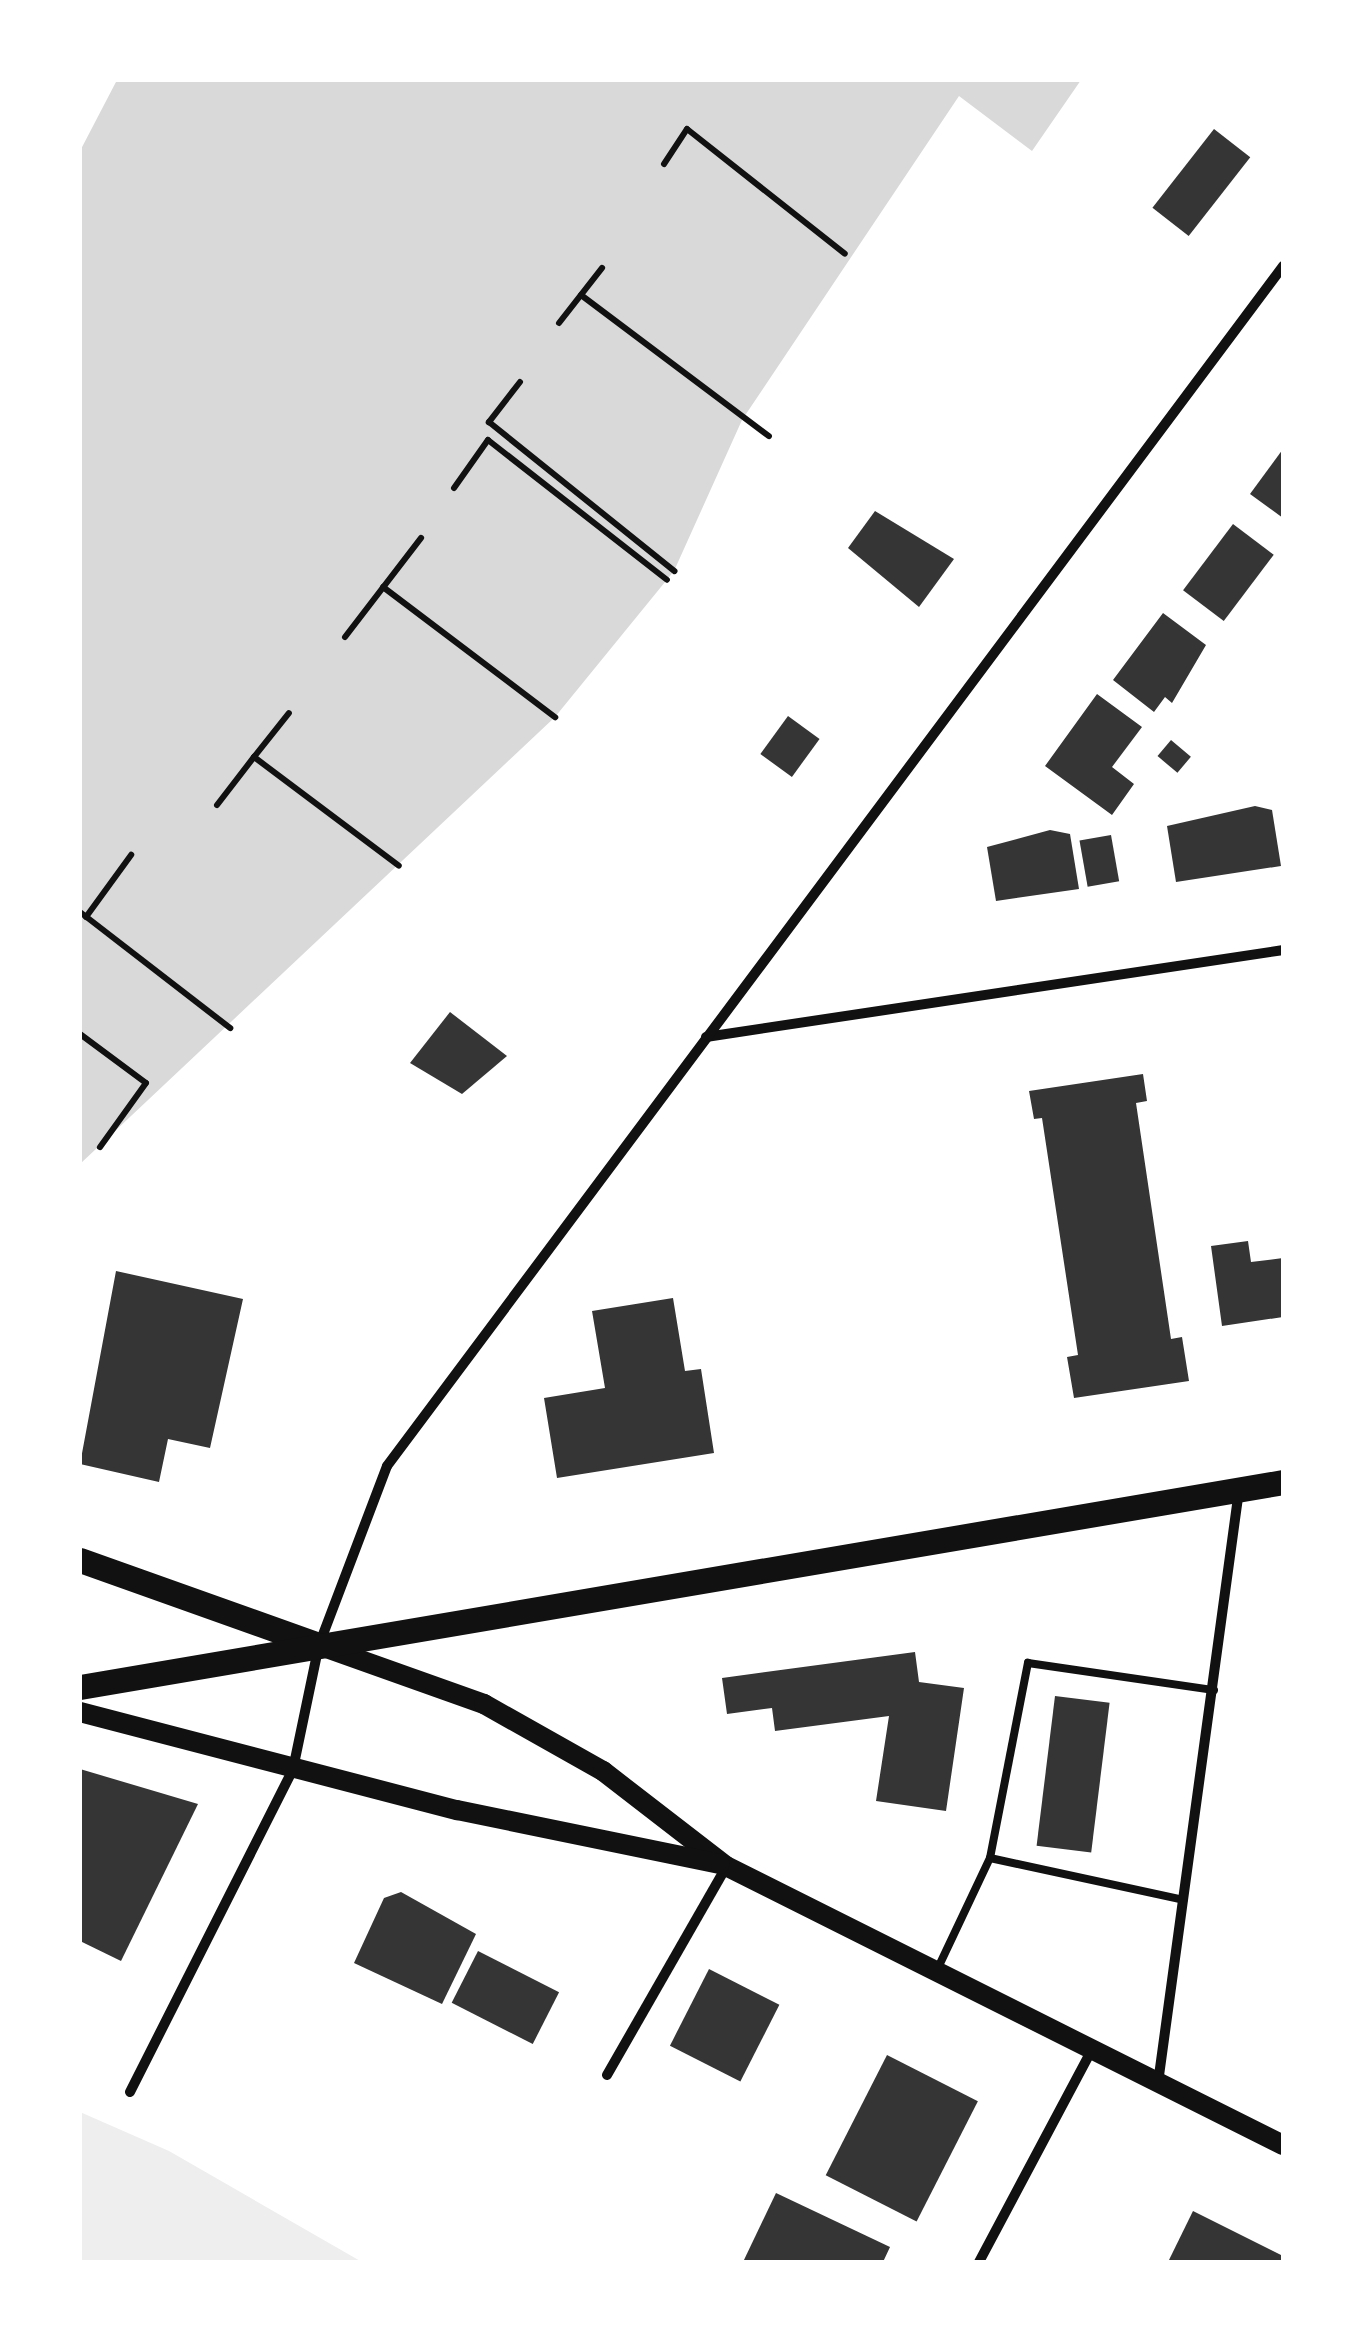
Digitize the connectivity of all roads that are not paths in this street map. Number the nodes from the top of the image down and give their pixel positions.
1 (1283, 266) edge
2 (1283, 950) edge
3 (706, 1037) junction
4 (1283, 1482) edge
5 (1239, 1489) junction
6 (80, 1560) edge
7 (319, 1646) junction
8 (80, 1687) edge
9 (1214, 1690) junction
10 (80, 1712) edge
11 (293, 1769) junction
12 (990, 1858) junction
13 (726, 1866) junction
14 (1184, 1900) junction
15 (936, 1972) junction
16 (1090, 2053) junction
17 (607, 2075) dead end
18 (1158, 2084) junction
19 (130, 2092) dead end
20 (1283, 2145) edge
21 (979, 2262) edge

1 - 3 street
2 - 3 street
3 - 7 street
4 - 5 main road
5 - 7 main road
5 - 9 street
6 - 7 main road
7 - 8 main road
7 - 11 street
7 - 13 main road
9 - 12 lane
9 - 14 street
10 - 11 main road
11 - 13 main road
11 - 19 street
12 - 14 lane
12 - 15 lane
13 - 15 main road
13 - 17 street
14 - 18 street
15 - 16 main road
16 - 18 main road
16 - 21 street
18 - 20 main road

